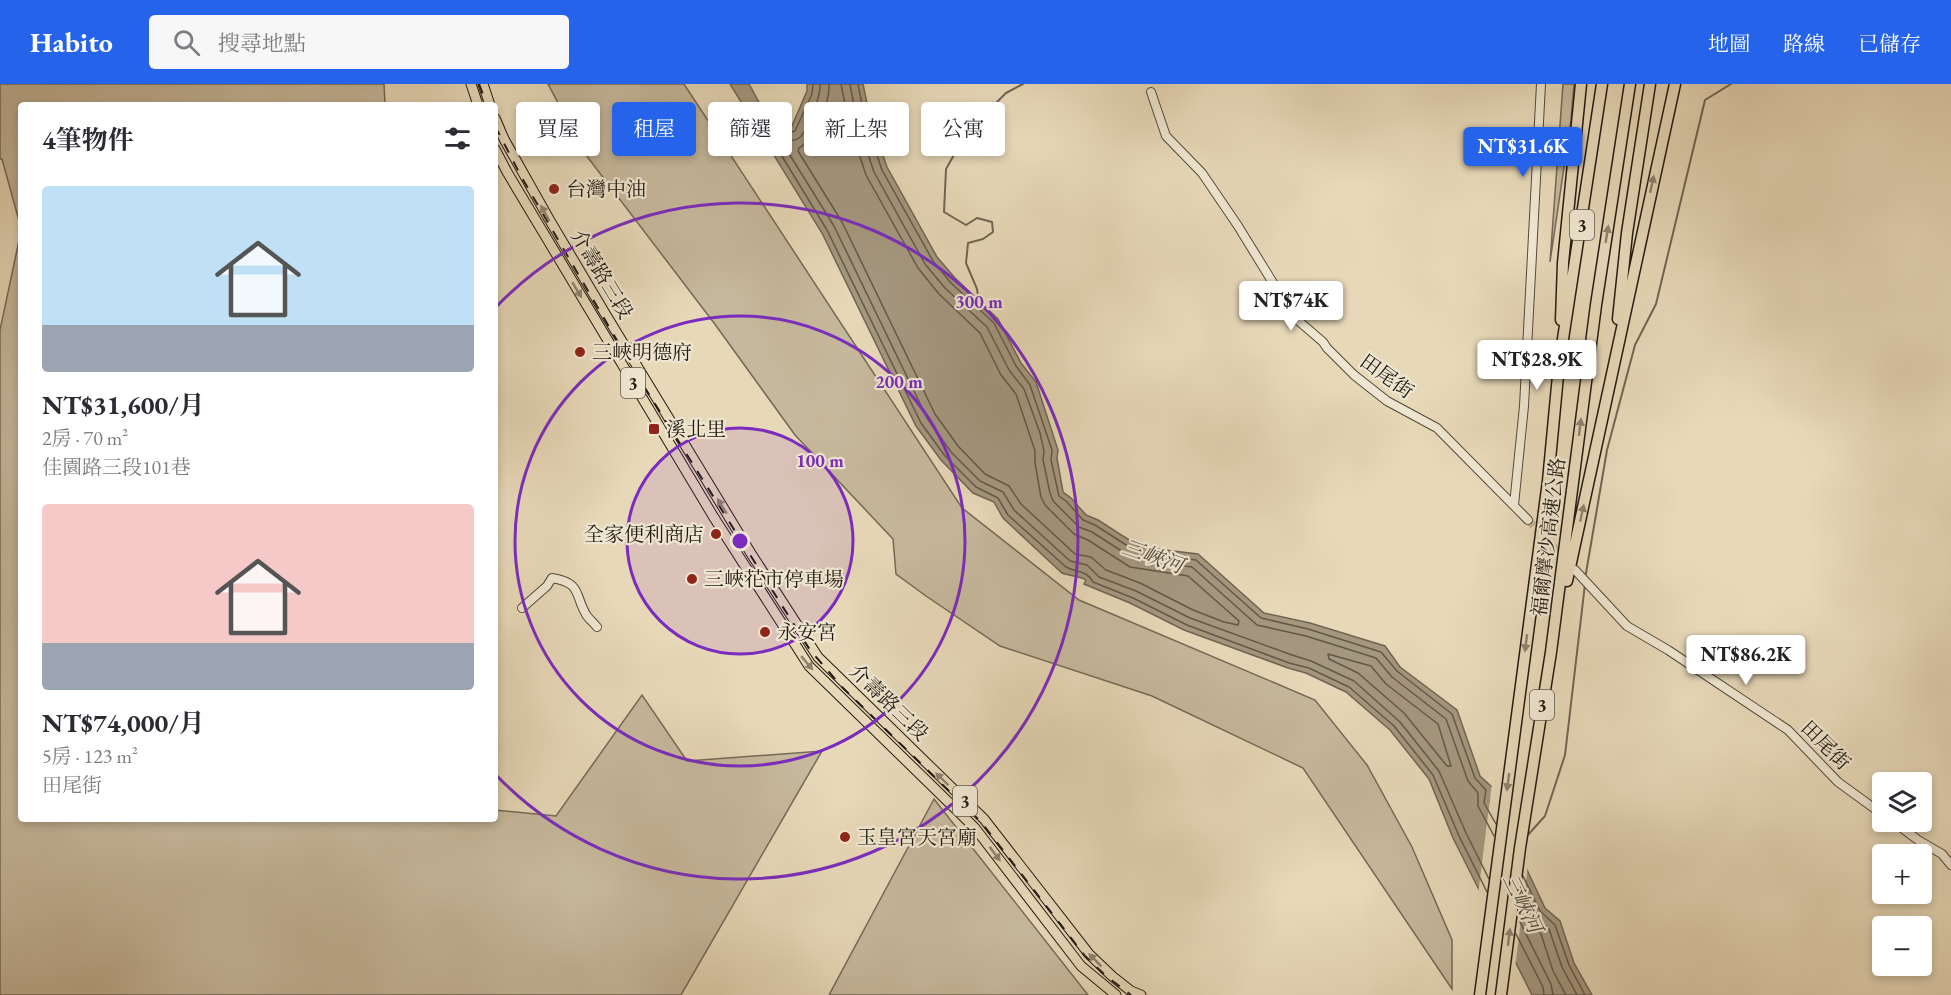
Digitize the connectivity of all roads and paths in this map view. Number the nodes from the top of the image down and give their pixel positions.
1 (471, 84) edge
2 (483, 84) edge
3 (1541, 84) edge
4 (1581, 84) edge
5 (1602, 84) edge
6 (1630, 84) edge
7 (1650, 84) edge
8 (1675, 84) edge
9 (1151, 92) dead end
10 (477, 102) edge
11 (489, 102) edge
12 (498, 125) edge
13 (498, 155) edge
14 (1559, 365) junction
15 (1610, 385) junction
16 (1514, 505) junction
17 (1528, 520) tunnel mouth
18 (1575, 570) dead end
19 (522, 608) dead end
20 (597, 627) dead end
21 (1551, 652) junction
22 (1872, 807) edge
23 (1907, 832) edge
24 (1951, 865) edge
25 (1116, 995) edge
26 (1141, 995) edge
27 (1480, 995) edge
28 (1501, 995) edge

1 - 10 main road
2 - 11 main road
3 - 16 street
4 - 14 highway
5 - 14 highway, 福爾摩沙高速公路 / 3
21 -> 6 highway, 福爾摩沙高速公路 / 3
7 - 15 highway
15 -> 8 highway
9 - 16 street, 田尾街
26 -> 12 main road, 介壽路三段 / 3
13 -> 25 main road, 介壽路三段 / 3
14 -> 27 highway, 福爾摩沙高速公路 / 3
21 -> 15 highway
16 - 17 street, 田尾街
18 - 22 street, 田尾街
19 - 20 street
28 -> 21 highway, 福爾摩沙高速公路 / 3
23 - 24 street

